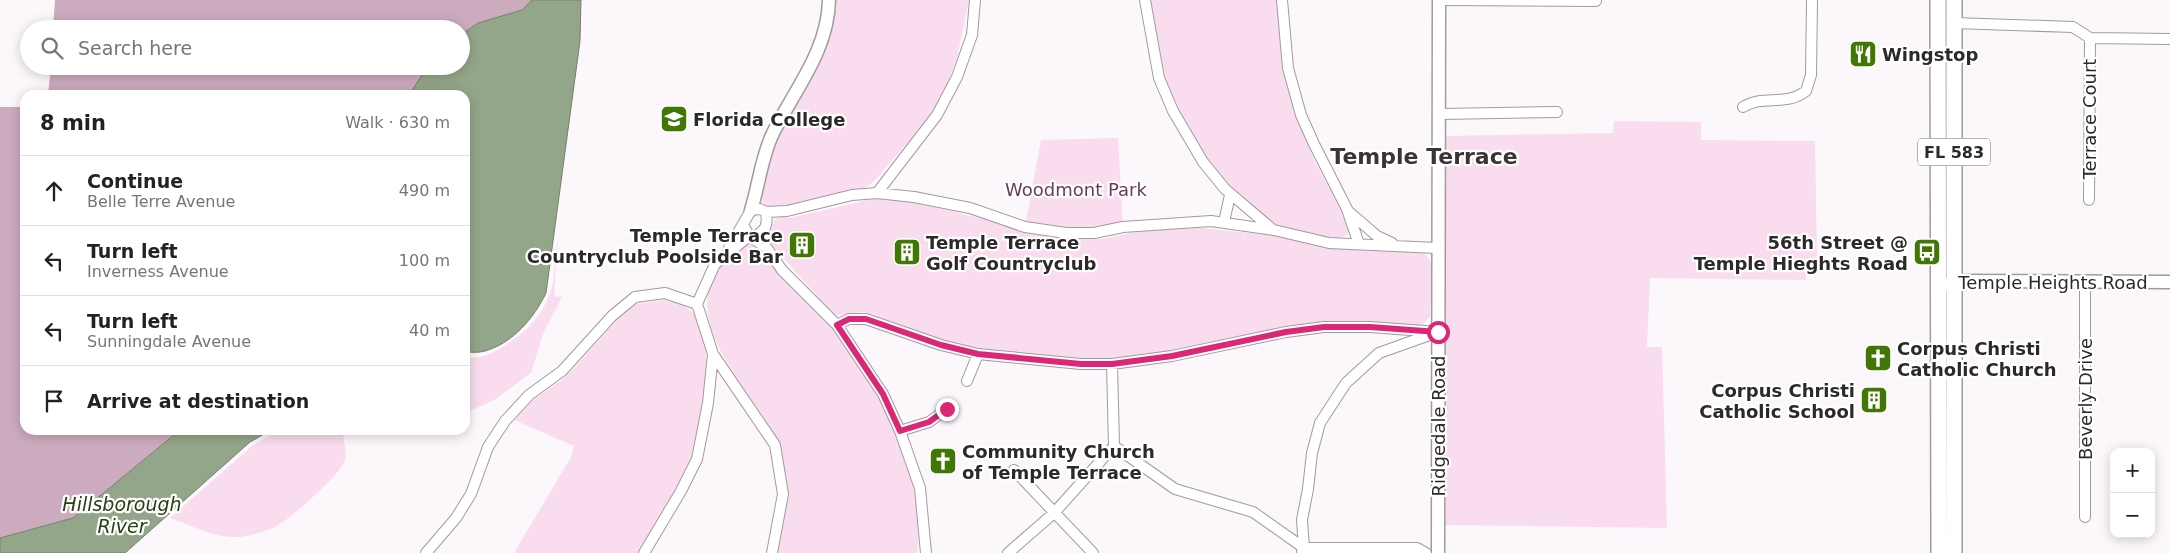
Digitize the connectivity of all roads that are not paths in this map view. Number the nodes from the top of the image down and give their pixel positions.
1 (829, 0) edge
2 (975, 0) edge
3 (1146, 0) edge
4 (1282, 0) edge
5 (1439, 0) edge
6 (1596, 0) edge
7 (1812, 0) edge
8 (1938, 0) edge
9 (1945, 0) edge
10 (1954, 0) edge
11 (1954, 23) junction
12 (1938, 35) junction
13 (2090, 38) junction
14 (2170, 39) edge
15 (1954, 90) junction
16 (1742, 106) dead end
17 (1557, 112) dead end
18 (1440, 114) junction
19 (1938, 141) junction
20 (877, 193) junction
21 (1230, 195) junction
22 (2089, 200) dead end
23 (1348, 211) junction
24 (1954, 211) junction
25 (762, 217) junction
26 (1224, 222) junction
27 (743, 224) junction
28 (1274, 230) junction
29 (752, 237) junction
30 (1359, 244) junction
31 (1398, 246) junction
32 (766, 247) junction
33 (1437, 248) junction
34 (726, 253) junction
35 (1954, 281) junction
36 (2085, 281) junction
37 (2170, 282) edge
38 (1938, 289) junction
39 (697, 304) junction
40 (837, 325) junction
41 (1438, 332) junction
42 (713, 354) junction
43 (978, 354) junction
44 (1938, 354) junction
45 (1112, 364) junction
46 (967, 381) dead end
47 (947, 409) dead end
48 (1954, 414) junction
49 (900, 431) junction
50 (1114, 446) junction
51 (1014, 470) dead end
52 (1938, 494) junction
53 (1954, 494) junction
54 (1054, 513) junction
55 (2085, 518) dead end
56 (1304, 551) edge
57 (426, 553) edge
58 (644, 553) edge
59 (772, 553) edge
60 (926, 553) edge
61 (1008, 553) edge
62 (1093, 553) edge
63 (1426, 553) edge
64 (1438, 553) edge
65 (1938, 553) edge
66 (1954, 553) edge

1 - 25 street
2 - 20 street
3 - 21 street
4 - 23 street
5 - 6 street
5 - 18 street, Ridgedale Road
7 - 16 street
8 - 12 main road, FL 583
9 - 11 main road
10 - 11 main road, FL 583
11 - 13 street, Terrace Court
11 - 15 main road, FL 583
12 - 15 main road
12 - 19 main road, FL 583
13 - 14 street, Terrace Court
13 - 22 street, Terrace Court
15 - 24 main road, FL 583
17 - 18 street
18 - 33 street, Ridgedale Road
19 - 24 main road
19 - 38 main road, FL 583
20 - 25 street
20 - 26 street
21 - 26 street
21 - 28 street
23 - 30 street
23 - 31 street
24 - 35 main road, FL 583
25 - 27 street
25 - 29 street
25 - 32 street
26 - 28 street
27 - 29 street
27 - 34 street
28 - 30 street
29 - 32 street
29 - 34 street
30 - 31 street
31 - 33 street
32 - 40 street
33 - 41 street, Ridgedale Road
34 - 39 street
35 - 36 street, Temple Heights Road
35 - 38 street, Temple Heights Road
35 - 48 main road, FL 583
36 - 37 street, Temple Heights Road
36 - 55 street, Beverly Drive
38 - 44 main road, FL 583
39 - 42 street
39 - 57 street
40 - 43 street
40 - 49 street
41 - 45 street
41 - 56 street
41 - 64 street, Ridgedale Road
42 - 58 street
42 - 59 street
43 - 45 street
43 - 46 street
44 - 48 main road
44 - 52 main road, FL 583
45 - 50 street
47 - 49 street
48 - 53 main road, FL 583
49 - 60 street
50 - 54 street
50 - 56 street
51 - 54 street
52 - 53 main road
52 - 65 main road, FL 583
53 - 66 main road, FL 583
54 - 61 street
54 - 62 street
56 - 63 street

